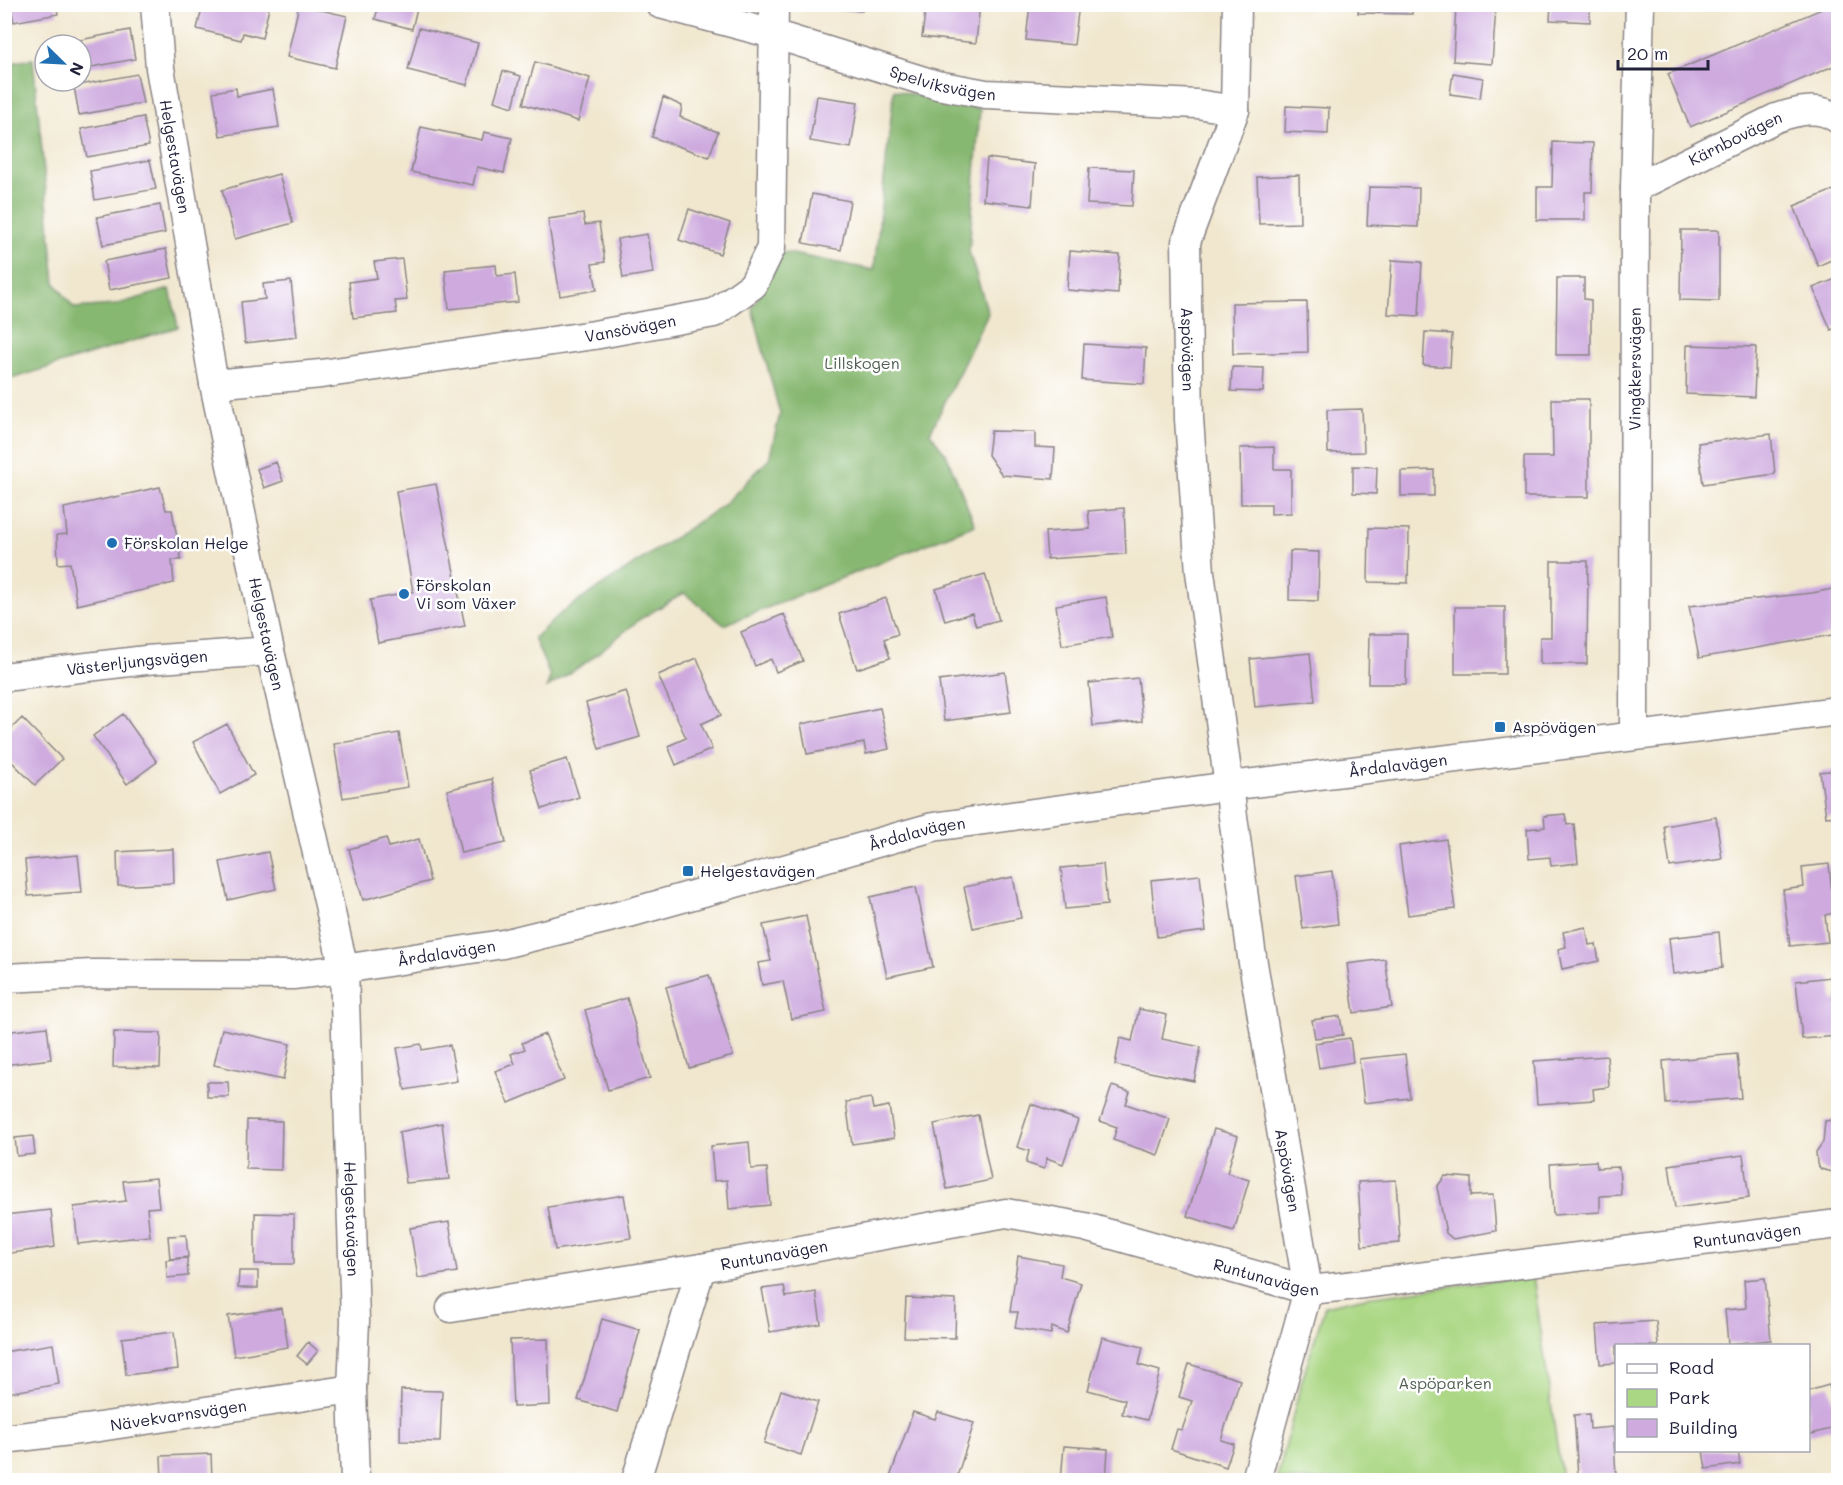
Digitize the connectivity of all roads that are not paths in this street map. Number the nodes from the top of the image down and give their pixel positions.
1 (155, 4) edge
2 (660, 4) edge
3 (774, 4) edge
4 (1237, 4) edge
5 (1640, 4) edge
6 (773, 34) junction
7 (1235, 110) junction
8 (1839, 119) edge
9 (1635, 188) junction
10 (214, 384) junction
11 (270, 651) junction
12 (4, 677) edge
13 (1839, 711) edge
14 (1634, 735) junction
15 (1228, 786) junction
16 (344, 969) junction
17 (4, 978) edge
18 (1839, 1224) edge
19 (701, 1268) junction
20 (1308, 1290) junction
21 (451, 1308) dead end
22 (352, 1389) junction
23 (4, 1439) edge
24 (355, 1480) edge
25 (636, 1480) edge
26 (1256, 1480) edge

1 - 10 street, Helgestavägen
2 - 6 street, Spelviksvägen
3 - 6 street, Vansövägen
4 - 7 street, Aspövägen
5 - 9 street, Vingåkersvägen
6 - 7 street, Spelviksvägen
6 - 10 street, Vansövägen
7 - 15 street, Aspövägen
8 - 9 street, Kärnbovägen
9 - 14 street, Vingåkersvägen
10 - 11 street, Helgestavägen
11 - 12 street, Västerljungsvägen
11 - 16 street, Helgestavägen
13 - 14 street, Årdalavägen
14 - 15 street, Årdalavägen
15 - 16 street, Årdalavägen
15 - 20 street, Aspövägen
16 - 17 street, Årdalavägen
16 - 22 street, Helgestavägen
18 - 20 street, Runtunavägen
19 - 20 street, Runtunavägen
19 - 21 street, Runtunavägen
19 - 25 street, Runtunavägen
20 - 26 street, Aspövägen
22 - 23 street, Nävekvarnsvägen
22 - 24 street, Helgestavägen

